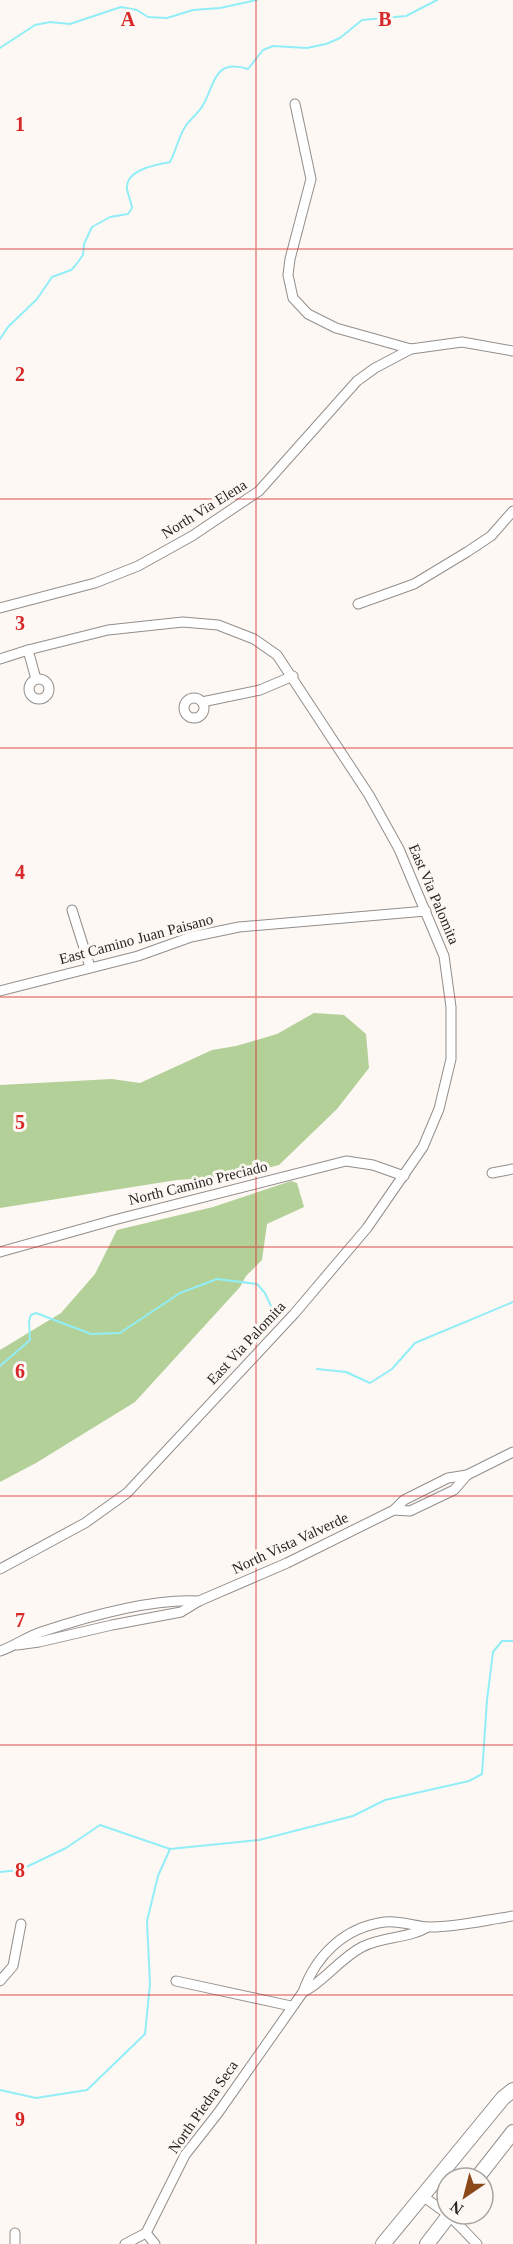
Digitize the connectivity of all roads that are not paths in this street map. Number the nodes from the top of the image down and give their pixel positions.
1 (295, 104) dead end
2 (411, 349) junction
3 (513, 351) edge
4 (513, 512) edge
5 (358, 604) dead end
6 (0, 608) edge
7 (28, 650) junction
8 (0, 660) edge
9 (293, 676) junction
10 (36, 679) dead end
11 (202, 702) dead end
12 (72, 910) dead end
13 (426, 911) junction
14 (90, 967) junction
15 (0, 991) edge
16 (513, 1169) edge
17 (492, 1173) dead end
18 (404, 1176) junction
19 (0, 1252) edge
20 (513, 1452) edge
21 (0, 1569) edge
22 (0, 1651) edge
23 (513, 1916) edge
24 (21, 1924) dead end
25 (428, 1927) junction
26 (0, 1981) edge
27 (176, 1981) dead end
28 (303, 1992) junction
29 (291, 2006) junction
30 (513, 2090) edge
31 (513, 2132) edge
32 (486, 2166) edge
33 (421, 2195) junction
34 (435, 2205) edge
35 (441, 2226) edge
36 (460, 2226) edge
37 (15, 2233) dead end
38 (146, 2233) junction
39 (15, 2244) edge
40 (125, 2244) edge
41 (155, 2244) edge
42 (383, 2244) edge
43 (427, 2244) edge
44 (477, 2244) edge

1 - 2 street
2 - 3 street
2 - 6 street, North Via Elena
4 - 5 street
7 - 8 street, East Via Palomita
7 - 9 street, East Via Palomita
7 - 10 street
9 - 11 street
9 - 13 street, East Via Palomita
12 - 14 street
13 - 14 street, East Camino Juan Paisano
13 - 18 street, East Via Palomita
14 - 15 street, East Camino Juan Paisano
16 - 17 street
18 - 19 street, North Camino Preciado
18 - 21 street, East Via Palomita
20 - 22 street, North Vista Valverde
23 - 25 street, North Piedra Seca
24 - 26 street
25 - 28 street, North Piedra Seca
25 - 28 street, North Piedra Seca
27 - 29 street
28 - 29 street, North Piedra Seca
29 - 38 street, North Piedra Seca
30 - 33 main road
31 - 32 main road
33 - 34 street
33 - 42 main road
35 - 43 main road
36 - 44 street
37 - 39 street
38 - 40 street
38 - 41 street

